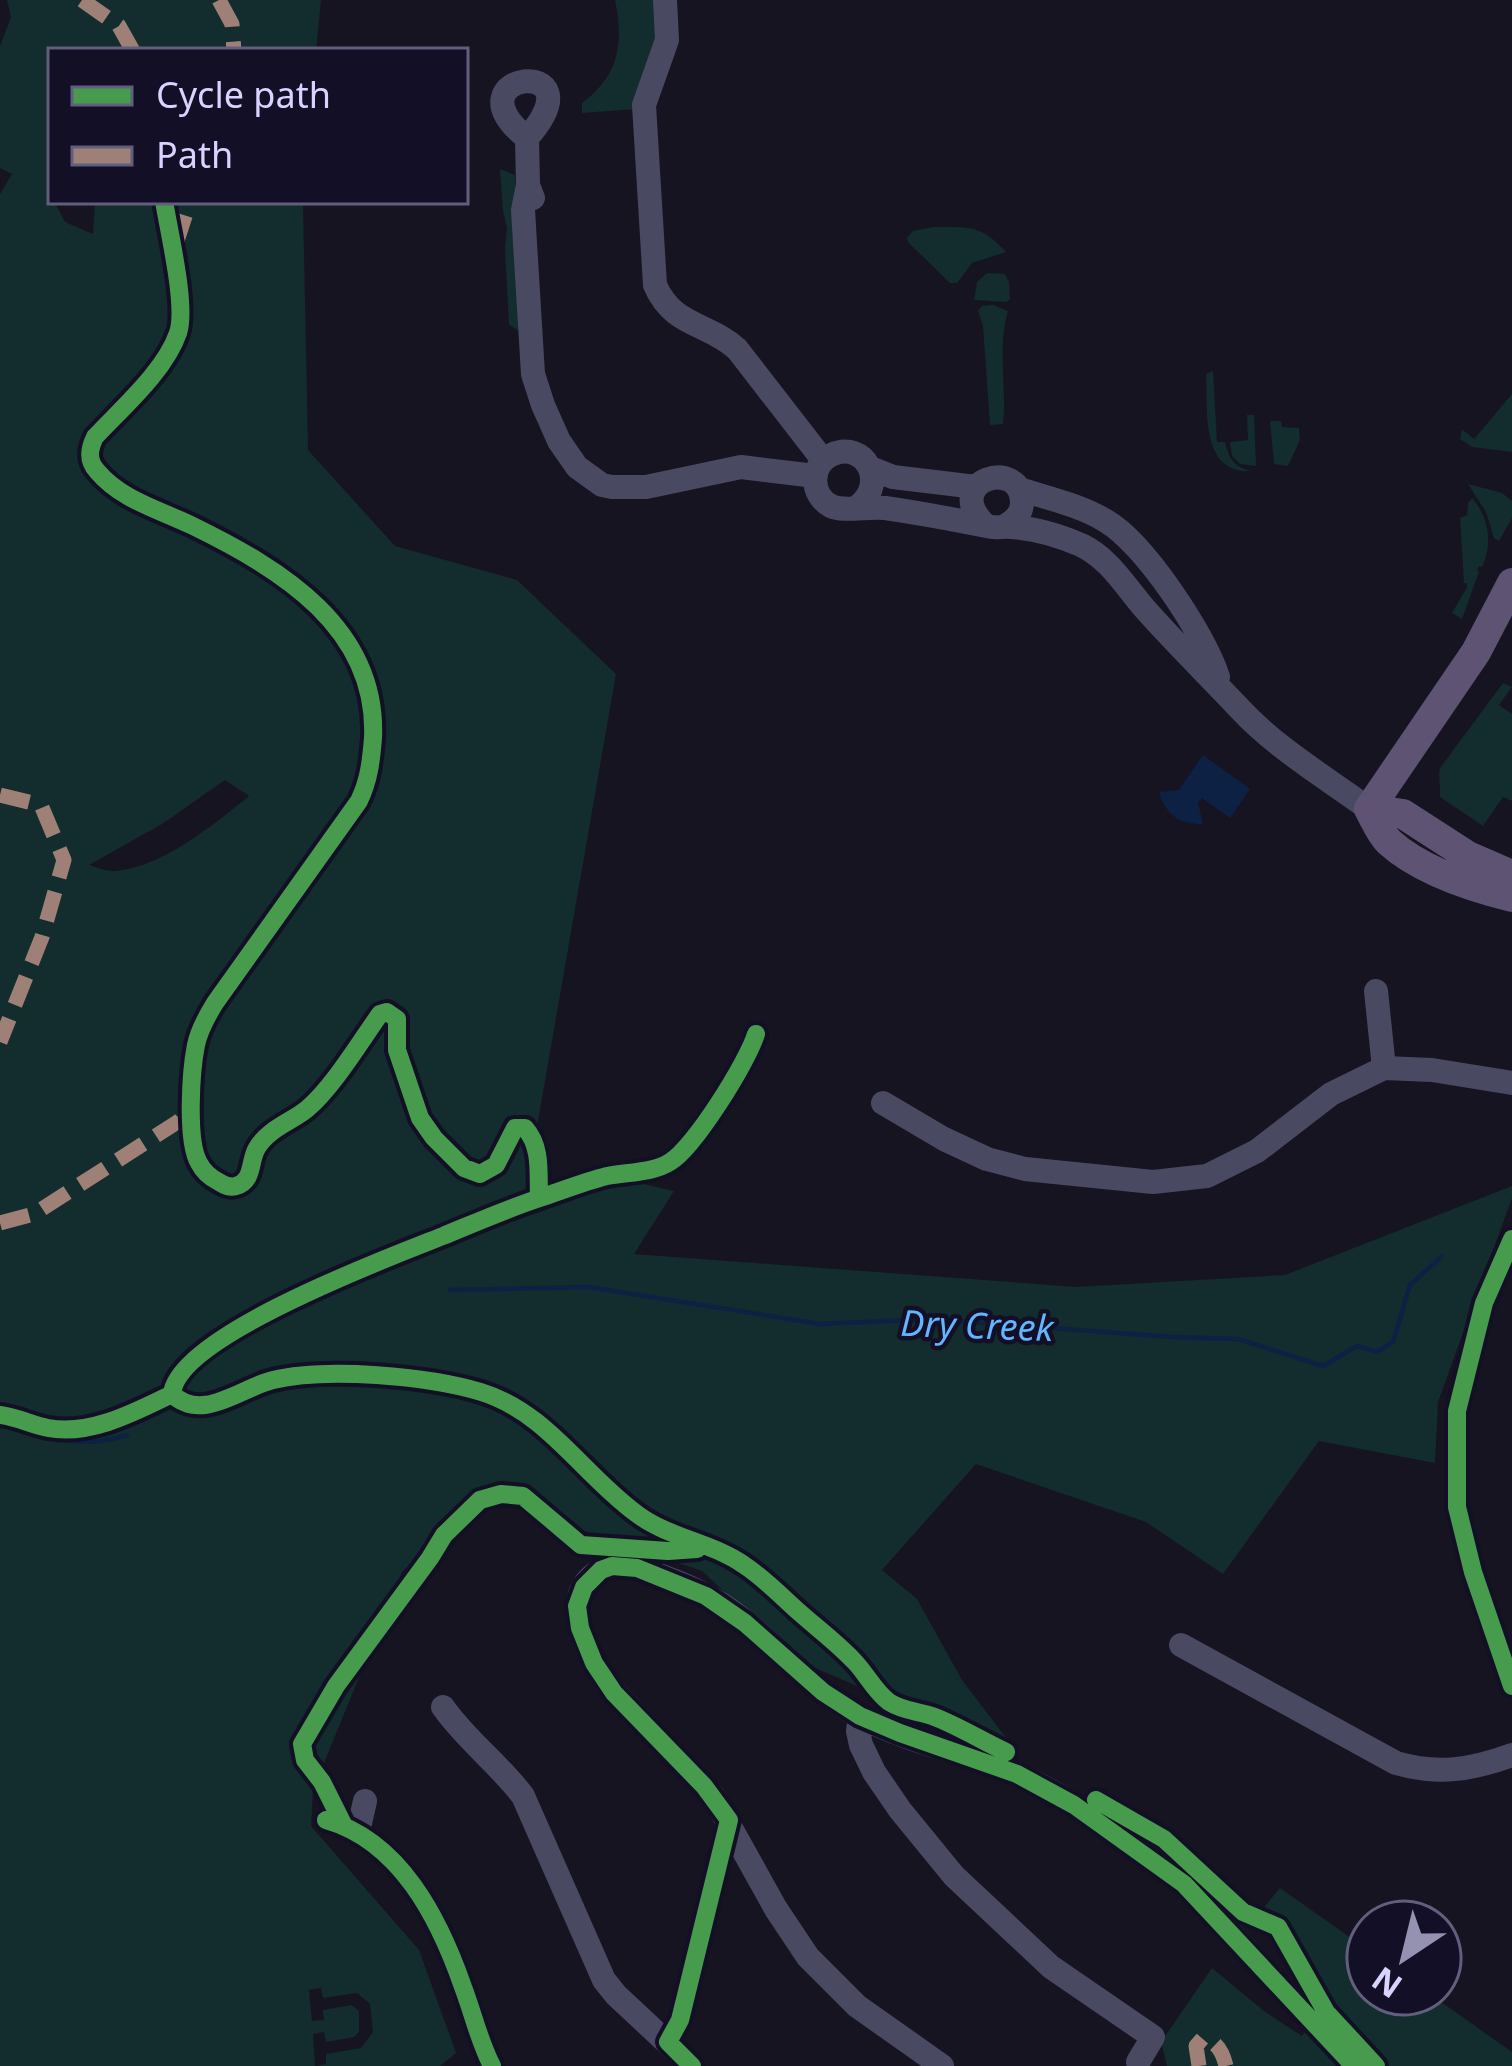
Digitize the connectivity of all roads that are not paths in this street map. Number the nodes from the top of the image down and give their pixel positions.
1 (665, 0) edge
2 (527, 138) dead end
3 (870, 467) junction
4 (819, 468) junction
5 (996, 506) junction
6 (856, 507) junction
7 (1512, 583) edge
8 (1220, 686) junction
9 (1369, 809) junction
10 (1512, 874) edge
11 (1512, 897) edge
12 (1376, 991) dead end
13 (1384, 1068) junction
14 (1512, 1083) edge
15 (883, 1103) dead end
16 (1512, 1239) edge
17 (1181, 1645) dead end
18 (1512, 1686) edge
19 (443, 1707) dead end
20 (860, 1716) junction
21 (1512, 1755) edge
22 (365, 1801) dead end
23 (326, 1820) dead end
24 (728, 1820) junction
25 (358, 1832) junction
26 (668, 2042) junction
27 (1138, 2062) dead end
28 (491, 2066) edge
29 (692, 2066) edge
30 (942, 2066) edge
31 (1354, 2066) edge

1 - 4 street
2 - 4 street
3 - 4 street
3 - 5 street
3 - 6 street
4 - 6 street
5 - 6 street
5 - 8 street
5 - 8 street
7 - 9 main road
8 - 9 street
9 - 10 main road
9 - 11 main road
12 - 13 street
13 - 14 street
13 - 15 street
16 - 18 street
17 - 21 street
19 - 26 street
20 - 24 street
20 - 27 street
20 - 31 street
22 - 25 street
23 - 25 street
24 - 26 street
24 - 30 street
25 - 28 street
26 - 29 street

